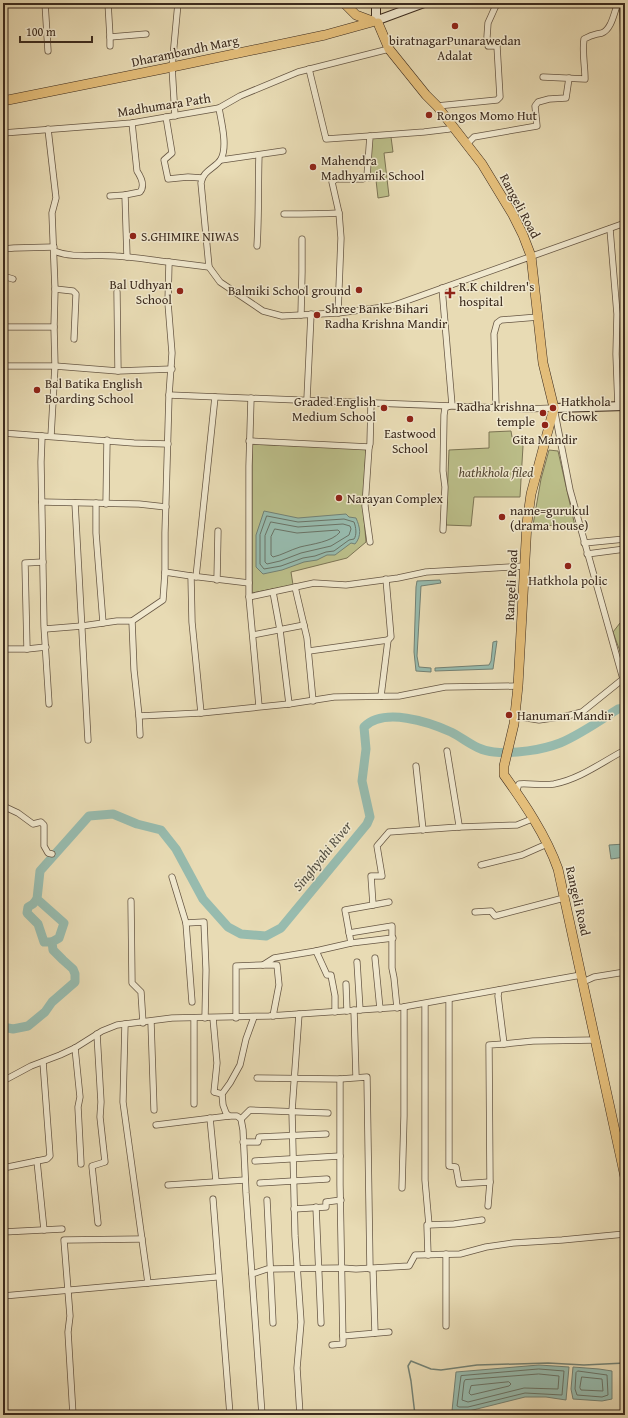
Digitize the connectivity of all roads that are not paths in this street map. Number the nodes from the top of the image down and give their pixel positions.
1 (45, 3) edge
2 (108, 3) edge
3 (178, 3) edge
4 (344, 3) edge
5 (376, 3) edge
6 (424, 3) edge
7 (497, 3) edge
8 (618, 3) edge
9 (624, 3) edge
10 (375, 21) junction
11 (146, 34) dead end
12 (625, 34) edge
13 (110, 37) junction
14 (110, 46) dead end
15 (390, 48) junction
16 (48, 51) dead end
17 (172, 67) junction
18 (309, 69) junction
19 (543, 77) dead end
20 (569, 78) junction
21 (3, 101) edge
22 (437, 106) junction
23 (219, 108) junction
24 (175, 116) junction
25 (166, 117) junction
26 (132, 123) junction
27 (454, 127) junction
28 (48, 129) junction
29 (3, 133) edge
30 (370, 136) junction
31 (467, 144) junction
32 (283, 152) dead end
33 (259, 155) junction
34 (221, 160) junction
35 (202, 178) junction
36 (125, 195) junction
37 (110, 196) dead end
38 (339, 213) junction
39 (284, 214) dead end
40 (625, 223) edge
41 (610, 229) junction
42 (302, 239) dead end
43 (257, 246) dead end
44 (3, 249) edge
45 (54, 249) junction
46 (530, 256) junction
47 (127, 257) junction
48 (169, 262) junction
49 (209, 267) junction
50 (3, 276) edge
51 (13, 279) dead end
52 (442, 288) junction
53 (55, 289) junction
54 (117, 292) dead end
55 (338, 313) junction
56 (311, 314) junction
57 (301, 315) junction
58 (538, 317) junction
59 (3, 326) edge
60 (54, 327) junction
61 (74, 339) dead end
62 (3, 366) edge
63 (55, 366) junction
64 (172, 369) junction
65 (118, 371) junction
66 (169, 395) junction
67 (215, 397) junction
68 (251, 398) junction
69 (306, 400) junction
70 (371, 403) junction
71 (452, 406) junction
72 (621, 406) edge
73 (496, 407) junction
74 (554, 408) junction
75 (3, 433) edge
76 (42, 436) junction
77 (51, 436) junction
78 (107, 440) junction
79 (249, 440) junction
80 (168, 444) junction
81 (369, 447) junction
82 (42, 502) junction
83 (75, 503) junction
84 (96, 503) junction
85 (106, 504) junction
86 (166, 507) junction
87 (443, 530) dead end
88 (218, 531) dead end
89 (625, 539) edge
90 (370, 542) dead end
91 (584, 543) junction
92 (625, 549) edge
93 (587, 554) junction
94 (43, 562) junction
95 (525, 566) junction
96 (165, 572) junction
97 (194, 576) junction
98 (386, 579) junction
99 (217, 580) junction
100 (249, 583) junction
101 (295, 587) junction
102 (273, 592) junction
103 (250, 597) junction
104 (103, 622) junction
105 (132, 622) junction
106 (304, 625) junction
107 (82, 626) junction
108 (45, 629) junction
109 (280, 630) junction
110 (252, 635) junction
111 (388, 640) junction
112 (46, 647) junction
113 (3, 649) edge
114 (26, 649) junction
115 (309, 651) junction
116 (518, 686) junction
117 (381, 696) junction
118 (313, 701) junction
119 (49, 704) dead end
120 (289, 704) junction
121 (259, 706) junction
122 (201, 713) junction
123 (139, 716) junction
124 (514, 720) junction
125 (140, 735) dead end
126 (88, 740) dead end
127 (625, 750) edge
128 (447, 751) dead end
129 (416, 766) dead end
130 (516, 792) junction
131 (3, 806) edge
132 (532, 819) junction
133 (458, 827) junction
134 (423, 830) junction
135 (547, 844) junction
136 (52, 854) dead end
137 (481, 865) dead end
138 (172, 877) dead end
139 (564, 898) junction
140 (131, 901) dead end
141 (389, 902) dead end
142 (373, 905) junction
143 (475, 912) dead end
144 (186, 923) junction
145 (349, 933) junction
146 (393, 938) junction
147 (351, 943) junction
148 (316, 951) junction
149 (375, 958) dead end
150 (357, 962) dead end
151 (263, 965) junction
152 (625, 972) edge
153 (582, 978) junction
154 (346, 984) dead end
155 (499, 990) junction
156 (449, 1000) junction
157 (192, 1002) dead end
158 (425, 1004) junction
159 (404, 1007) junction
160 (397, 1008) junction
161 (380, 1009) junction
162 (357, 1010) junction
163 (347, 1011) junction
164 (334, 1012) junction
165 (299, 1014) junction
166 (273, 1016) junction
167 (254, 1017) junction
168 (194, 1018) junction
169 (205, 1018) junction
170 (213, 1018) junction
171 (236, 1018) junction
172 (151, 1022) junction
173 (143, 1023) junction
174 (125, 1024) junction
175 (97, 1034) junction
176 (595, 1040) junction
177 (504, 1044) junction
178 (75, 1048) junction
179 (43, 1062) junction
180 (356, 1077) junction
181 (257, 1078) dead end
182 (294, 1078) junction
183 (340, 1079) junction
184 (3, 1081) edge
185 (222, 1094) junction
186 (194, 1104) dead end
187 (154, 1110) dead end
188 (292, 1111) junction
189 (328, 1112) dead end
190 (229, 1116) junction
191 (210, 1118) junction
192 (241, 1119) junction
193 (156, 1125) dead end
194 (326, 1134) dead end
195 (293, 1135) junction
196 (243, 1142) junction
197 (340, 1156) junction
198 (293, 1158) junction
199 (256, 1161) dead end
200 (37, 1162) junction
201 (81, 1164) dead end
202 (3, 1168) edge
203 (625, 1177) edge
204 (327, 1179) dead end
205 (245, 1180) junction
206 (293, 1180) junction
207 (216, 1181) junction
208 (490, 1182) junction
209 (260, 1183) dead end
210 (168, 1185) dead end
211 (402, 1188) dead end
212 (213, 1199) dead end
213 (267, 1200) dead end
214 (341, 1200) junction
215 (488, 1206) dead end
216 (316, 1207) junction
217 (294, 1209) junction
218 (482, 1220) dead end
219 (98, 1223) dead end
220 (429, 1225) junction
221 (62, 1229) dead end
222 (44, 1230) junction
223 (3, 1232) edge
224 (625, 1234) edge
225 (142, 1239) junction
226 (446, 1254) junction
227 (428, 1255) junction
228 (318, 1268) junction
229 (342, 1268) junction
230 (271, 1269) junction
231 (297, 1269) junction
232 (371, 1269) junction
233 (252, 1274) junction
234 (216, 1277) dead end
235 (148, 1283) junction
236 (68, 1290) junction
237 (3, 1296) edge
238 (273, 1323) dead end
239 (321, 1323) dead end
240 (446, 1326) dead end
241 (389, 1332) dead end
242 (375, 1333) junction
243 (343, 1336) junction
244 (332, 1345) dead end
245 (73, 1415) edge
246 (230, 1415) edge
247 (262, 1415) edge
248 (300, 1415) edge

1 - 16 street
2 - 13 street
3 - 17 street
4 - 10 main road
5 - 10 street, Rangeli Road
6 - 10 street
7 - 22 street
8 - 20 street
9 - 12 street
10 - 15 main road, Rangeli Road
10 - 17 main road, Dharambandh Marg
11 - 13 street
13 - 14 street
15 - 18 street, Madhumara Path
15 - 22 main road, Rangeli Road
17 - 21 main road, Dharambandh Marg
17 - 24 street
18 - 23 street, Madhumara Path
18 - 30 street
19 - 20 street
20 - 31 street
22 - 27 main road, Rangeli Road
23 - 24 street, Madhumara Path
23 - 34 street
24 - 25 street, Madhumara Path
25 - 26 street, Madhumara Path
25 - 35 street
26 - 28 street, Madhumara Path
26 - 36 street
27 - 30 street
27 - 31 main road, Rangeli Road
28 - 29 street, Madhumara Path
28 - 45 street
30 - 38 street
31 - 46 main road, Rangeli Road
32 - 33 street
33 - 34 street
33 - 43 street
34 - 35 street
35 - 49 street
36 - 37 street
36 - 47 street
38 - 39 street
38 - 55 street
40 - 41 street
41 - 46 street
41 - 72 street
42 - 57 street
44 - 45 street
45 - 47 street
45 - 53 street
46 - 52 street
46 - 58 main road, Rangeli Road
47 - 48 street
48 - 49 street
48 - 64 street
49 - 57 street
50 - 51 street
52 - 55 street
52 - 71 street
53 - 60 street
53 - 61 street
54 - 65 street
55 - 56 street
56 - 57 street
56 - 69 street
58 - 73 street
58 - 74 main road, Rangeli Road
59 - 60 street
60 - 63 street
62 - 63 street
63 - 65 street
63 - 77 street
64 - 65 street
64 - 66 street
66 - 67 street
66 - 80 street
67 - 68 street
67 - 97 street
68 - 69 street
68 - 79 street
69 - 70 street
70 - 71 street
70 - 81 street
71 - 73 street
71 - 87 street
72 - 74 street
73 - 74 street
74 - 91 street
74 - 95 main road, Rangeli Road
75 - 76 street
76 - 77 street
76 - 82 street
77 - 78 street
78 - 80 street
78 - 85 street
79 - 81 street
79 - 100 street
80 - 86 street
81 - 90 street
82 - 83 street
82 - 94 street
83 - 84 street
83 - 107 street
84 - 85 street
84 - 104 street
85 - 86 street
86 - 96 street
88 - 99 street
89 - 91 street
91 - 93 street
92 - 93 street
93 - 124 street
94 - 108 street
94 - 114 street
95 - 98 street
95 - 116 main road, Rangeli Road
96 - 97 street
96 - 105 street
97 - 99 street
97 - 122 street
98 - 101 street
98 - 111 street
99 - 100 street
100 - 103 street
101 - 102 street
101 - 106 street
102 - 103 street
102 - 109 street
103 - 110 street
104 - 105 street
104 - 107 street
105 - 123 street
106 - 109 street
106 - 115 street
107 - 108 street
107 - 126 street
108 - 112 street
109 - 110 street
109 - 120 street
110 - 121 street
111 - 115 street
111 - 117 street
112 - 114 street
112 - 119 street
113 - 114 street
115 - 118 street
116 - 117 street
116 - 124 main road, Rangeli Road
117 - 118 street
118 - 120 street
120 - 121 street
121 - 122 street
122 - 123 street
123 - 125 street
124 - 130 main road, Rangeli Road
127 - 130 street
128 - 133 street
129 - 134 street
130 - 132 main road, Rangeli Road
131 - 136 street
132 - 133 street
132 - 135 main road, Rangeli Road
133 - 134 street
134 - 142 street
135 - 137 street
135 - 139 main road, Rangeli Road
138 - 144 street
139 - 143 street
139 - 153 main road, Rangeli Road
140 - 173 street
141 - 142 street
142 - 145 street
144 - 157 street
144 - 169 street
145 - 146 street
145 - 147 street
146 - 147 street
146 - 160 street
147 - 148 street
148 - 151 street
148 - 164 street
149 - 161 street
150 - 162 street
151 - 166 street
151 - 171 street
152 - 153 street
153 - 155 street
153 - 176 main road, Rangeli Road
154 - 163 street
155 - 156 street
155 - 177 street
156 - 158 street
156 - 208 street
158 - 159 street
158 - 220 street
159 - 160 street
159 - 211 street
160 - 161 street
161 - 162 street
162 - 163 street
162 - 180 street
163 - 164 street
164 - 165 street
165 - 166 street
165 - 182 street
166 - 167 street
167 - 171 street
167 - 185 street
168 - 169 street
168 - 172 street
168 - 186 street
169 - 170 street
170 - 171 street
170 - 185 street
172 - 173 street
172 - 187 street
173 - 174 street
174 - 175 street
174 - 225 street
175 - 178 street
175 - 219 street
176 - 177 street
176 - 203 main road, Rangeli Road
177 - 208 street
178 - 179 street
178 - 201 street
179 - 184 street
179 - 200 street
180 - 183 street
180 - 232 street
181 - 182 street
182 - 183 street
182 - 188 street
183 - 197 street
185 - 190 street
188 - 189 street
188 - 192 street
188 - 195 street
190 - 191 street
190 - 192 street
191 - 193 street
191 - 207 street
192 - 196 street
194 - 195 street
195 - 196 street
195 - 198 street
196 - 205 street
197 - 198 street
197 - 214 street
198 - 199 street
198 - 206 street
200 - 202 street
200 - 222 street
204 - 206 street
205 - 207 street
205 - 233 street
206 - 209 street
206 - 217 street
207 - 210 street
208 - 215 street
212 - 246 street
213 - 230 street
214 - 216 street
214 - 229 street
216 - 217 street
216 - 228 street
217 - 231 street
218 - 220 street
220 - 227 street
221 - 222 street
222 - 223 street
224 - 226 street
225 - 235 street
225 - 236 street
226 - 227 street
226 - 240 street
227 - 232 street
228 - 229 street
228 - 231 street
228 - 239 street
229 - 232 street
229 - 243 street
230 - 231 street
230 - 233 street
230 - 238 street
231 - 248 street
232 - 242 street
233 - 247 street
234 - 235 street
235 - 236 street
236 - 237 street
236 - 245 street
241 - 242 street
242 - 243 street
243 - 244 street

